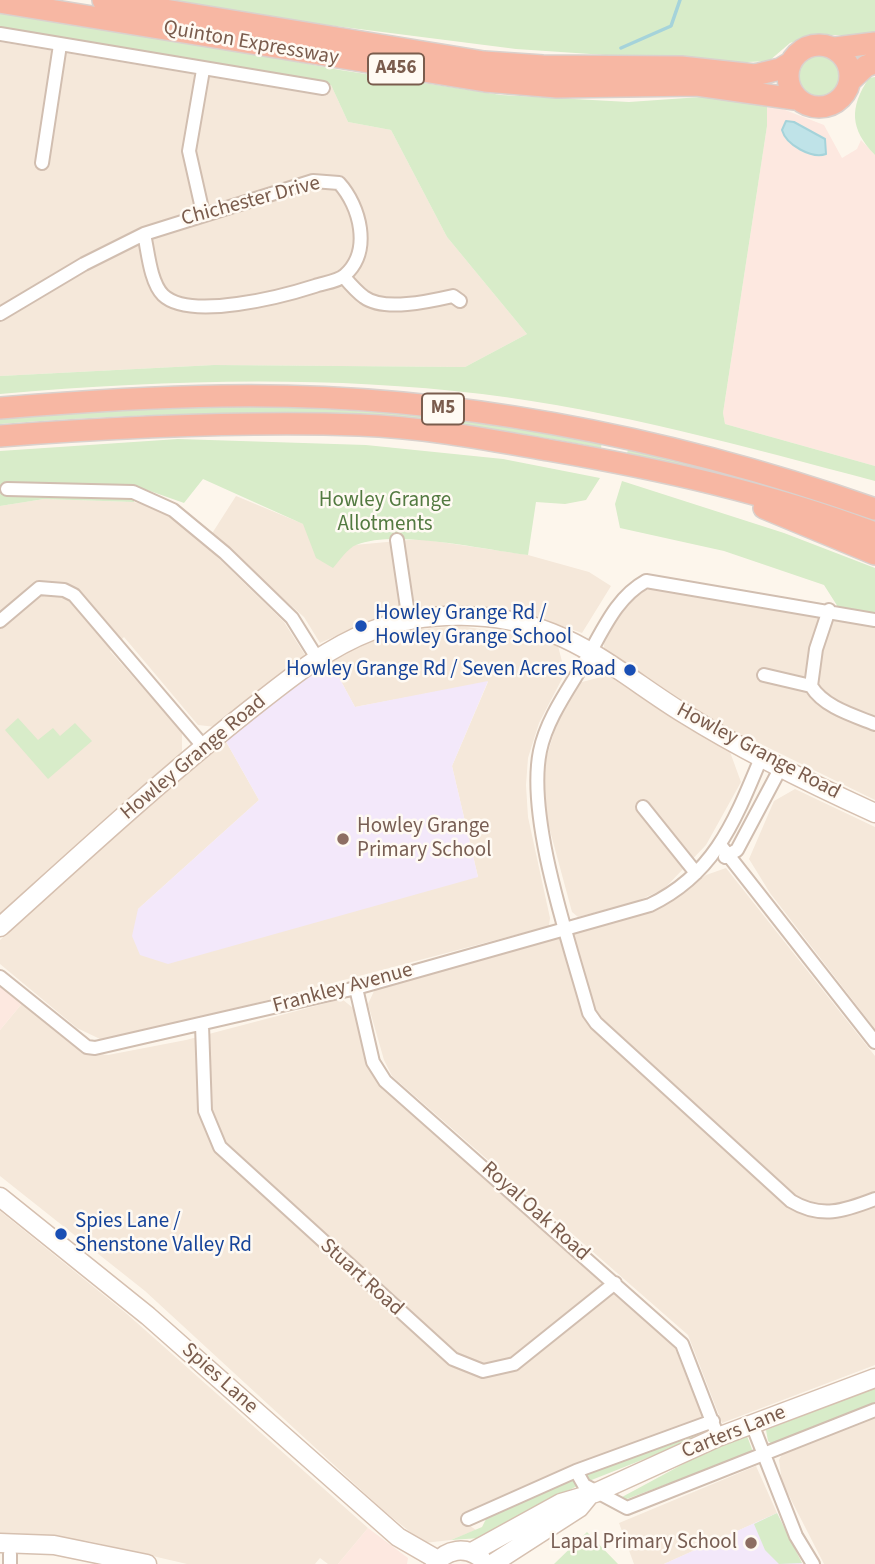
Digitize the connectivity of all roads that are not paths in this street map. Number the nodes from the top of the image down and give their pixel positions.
1 (103, 0) edge
2 (0, 2) edge
3 (0, 34) edge
4 (875, 43) edge
5 (60, 45) junction
6 (835, 48) junction
7 (790, 63) junction
8 (875, 63) edge
9 (203, 70) junction
10 (850, 80) junction
11 (323, 88) dead end
12 (795, 99) junction
13 (42, 163) dead end
14 (203, 214) junction
15 (144, 234) junction
16 (344, 277) junction
17 (460, 301) dead end
18 (0, 314) edge
19 (0, 408) edge
20 (0, 436) edge
21 (774, 474) junction
22 (689, 478) junction
23 (7, 489) dead end
24 (875, 494) edge
25 (875, 509) edge
26 (875, 533) edge
27 (397, 540) dead end
28 (875, 554) edge
29 (830, 610) junction
30 (875, 620) edge
31 (0, 621) edge
32 (409, 621) junction
33 (591, 651) junction
34 (317, 657) junction
35 (764, 675) dead end
36 (811, 686) junction
37 (875, 724) edge
38 (203, 746) junction
39 (761, 758) junction
40 (780, 769) junction
41 (643, 807) dead end
42 (875, 813) edge
43 (725, 851) junction
44 (696, 873) junction
45 (0, 927) edge
46 (565, 928) junction
47 (0, 977) edge
48 (356, 988) junction
49 (202, 1025) junction
50 (875, 1042) edge
51 (0, 1197) edge
52 (875, 1199) edge
53 (615, 1283) junction
54 (875, 1378) edge
55 (875, 1410) edge
56 (752, 1424) junction
57 (715, 1429) junction
58 (763, 1454) junction
59 (576, 1471) junction
60 (593, 1494) junction
61 (474, 1520) dead end
62 (5, 1554) edge
63 (479, 1558) edge
64 (437, 1562) edge
65 (102, 1564) edge
66 (147, 1564) edge
67 (492, 1564) edge
68 (813, 1564) edge

1 - 7 highway, Quinton Expressway / A456
2 - 12 highway, Quinton Expressway / A456
3 - 5 street
4 - 6 highway
5 - 9 street
5 - 13 street
6 - 7 highway
6 - 10 highway
7 - 12 highway
8 - 10 highway
9 - 11 street
9 - 14 street
10 - 12 highway
14 - 15 street, Chichester Drive
14 - 16 street, Chichester Drive
15 - 16 street
15 - 18 street, Chichester Drive
16 - 17 street
19 - 21 highway, M5
20 - 22 highway, M5
21 - 24 highway
21 - 25 highway, M5
22 - 26 highway, M5
22 - 28 highway
23 - 34 street
27 - 32 street
29 - 30 street
29 - 33 street
29 - 36 street
31 - 38 street
32 - 33 street, Howley Grange Road
32 - 34 street, Howley Grange Road
33 - 39 street, Howley Grange Road
33 - 46 street
34 - 38 street, Howley Grange Road
35 - 36 street
36 - 37 street
38 - 45 street, Howley Grange Road
39 - 40 street, Howley Grange Road
39 - 43 street, Frankley Avenue
40 - 42 street, Howley Grange Road
40 - 43 street, Frankley Avenue
41 - 44 street
43 - 44 street, Frankley Avenue
43 - 50 street
44 - 46 street, Frankley Avenue
46 - 48 street, Frankley Avenue
46 - 52 street
47 - 49 street, Frankley Avenue
48 - 49 street, Frankley Avenue
48 - 53 street, Royal Oak Road
49 - 53 street, Stuart Road
51 - 64 street, Spies Lane
53 - 57 street, Royal Oak Road
54 - 56 street, Carters Lane
55 - 58 street, Carters Lane
56 - 57 street, Carters Lane
56 - 58 street
57 - 59 street, Carters Lane
57 - 60 street, Carters Lane
58 - 60 street, Carters Lane
58 - 68 street
59 - 60 street
59 - 61 street, Carters Lane
60 - 63 street, Carters Lane
60 - 67 street, Carters Lane
62 - 65 street
62 - 66 street
63 - 64 street, Carters Lane

